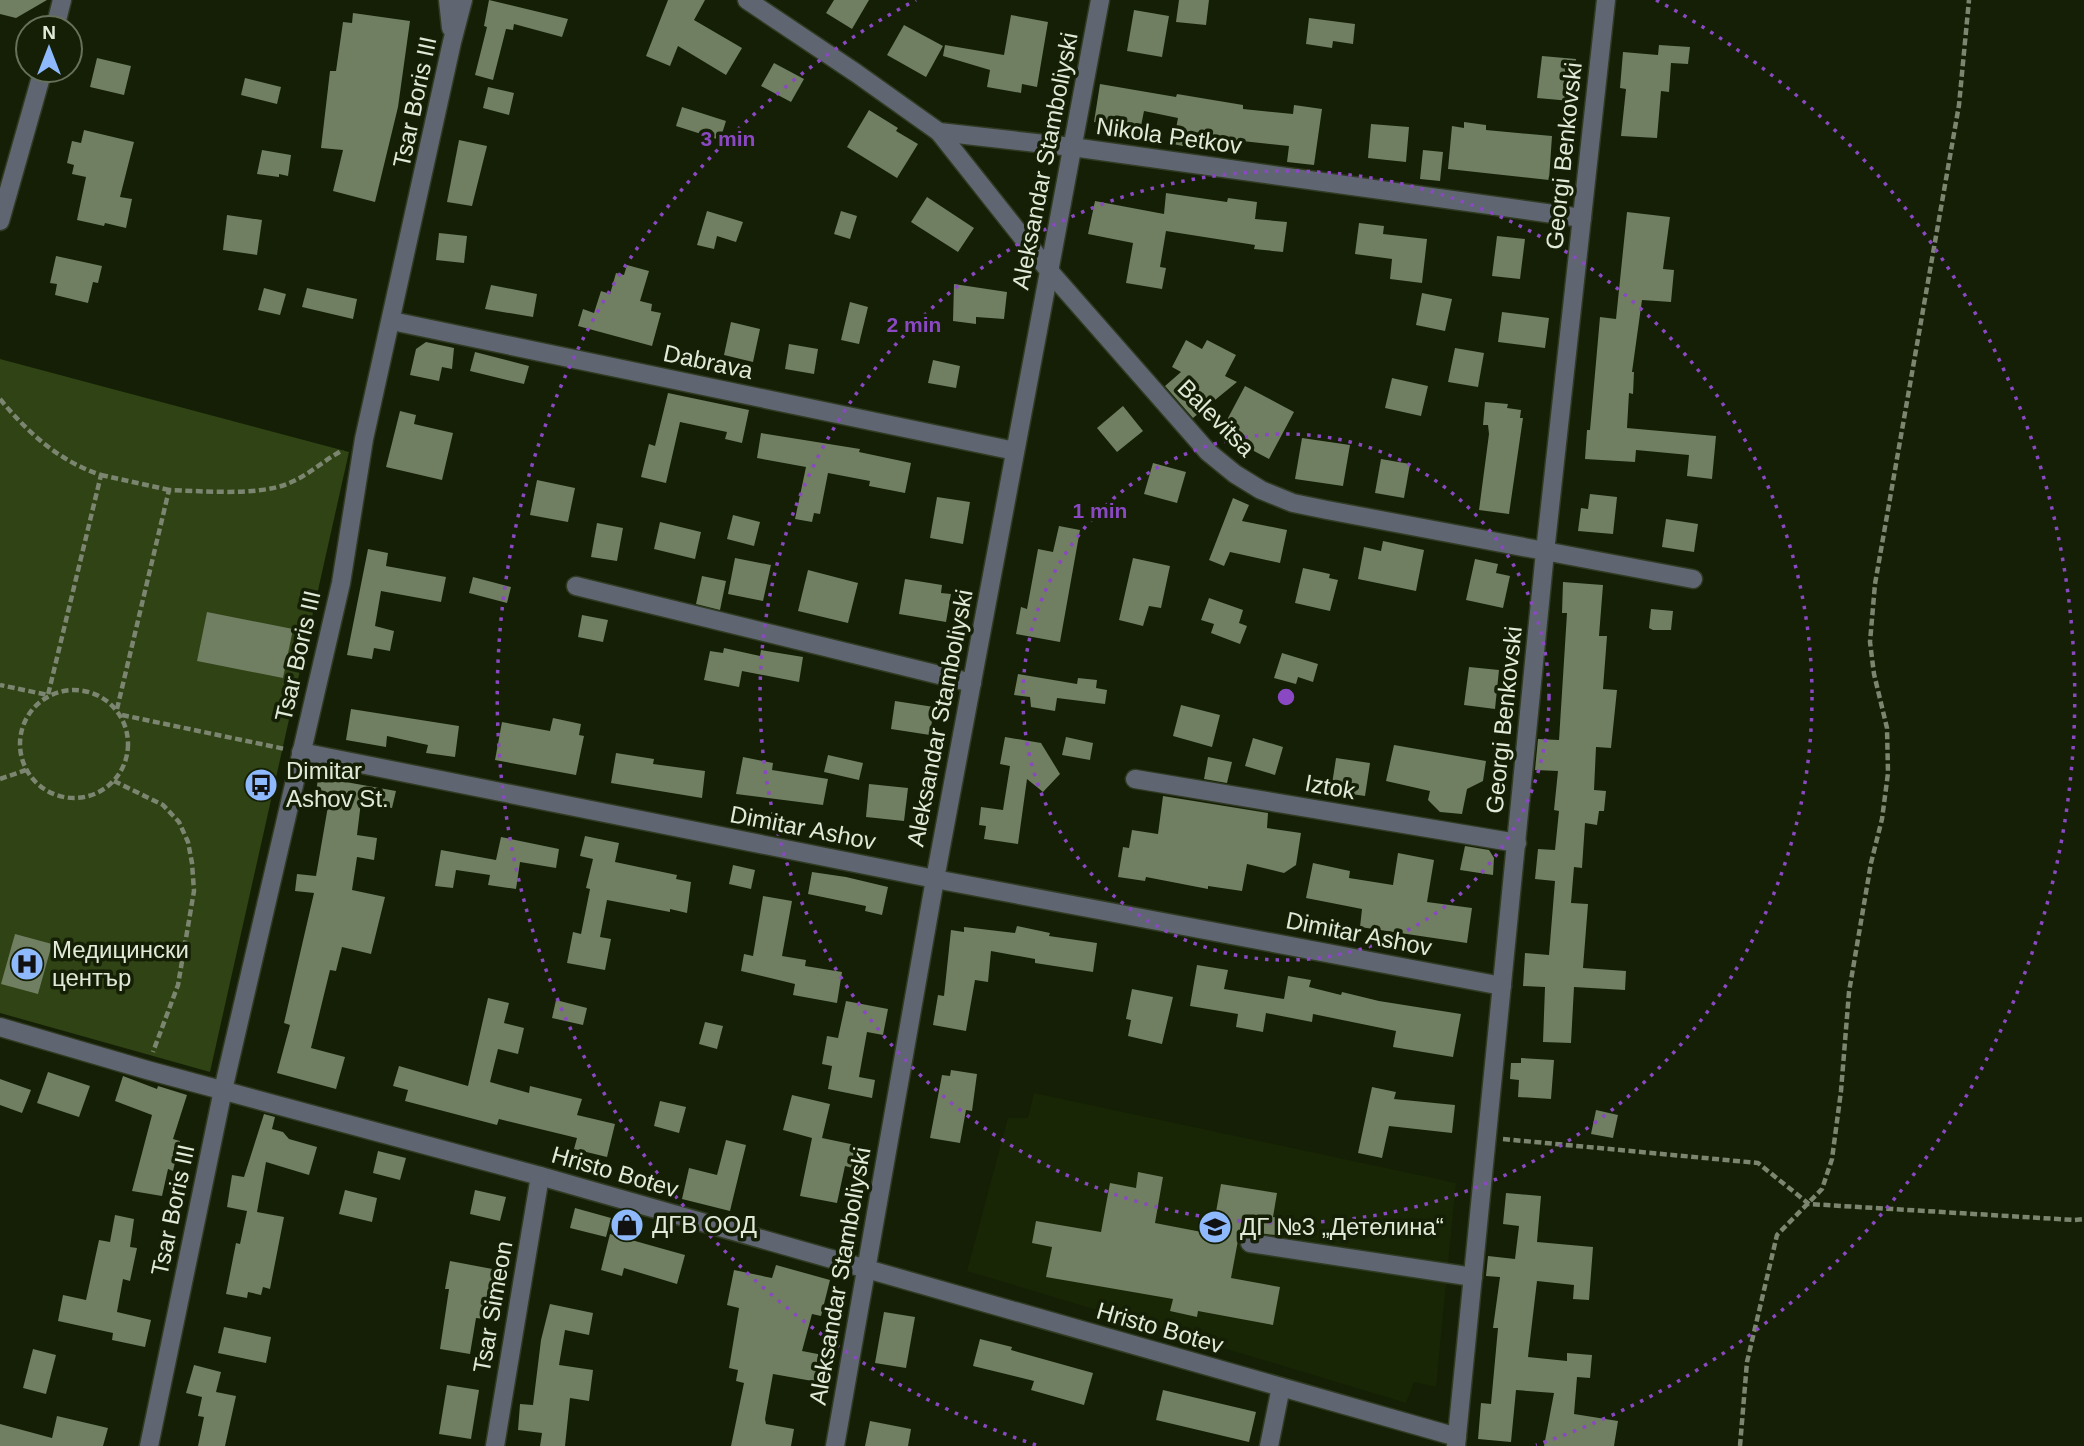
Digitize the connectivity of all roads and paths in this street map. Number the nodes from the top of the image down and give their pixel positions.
1 (448, 0) edge
2 (463, 0) edge
3 (747, 0) edge
4 (1100, 0) edge
5 (1606, 0) edge
6 (1969, 0) edge
7 (452, 42) junction
8 (39, 84) edge
9 (939, 132) junction
10 (1072, 147) junction
11 (1581, 218) junction
12 (0, 220) edge
13 (1050, 272) junction
14 (392, 321) junction
15 (0, 399) edge
16 (364, 439) junction
17 (1015, 450) junction
18 (101, 475) junction
19 (169, 490) junction
20 (1545, 552) junction
21 (1693, 579) dead end
22 (576, 586) dead end
23 (972, 683) junction
24 (0, 685) edge
25 (48, 695) junction
26 (117, 709) junction
27 (121, 715) junction
28 (301, 752) junction
29 (26, 770) junction
30 (0, 779) edge
31 (1135, 779) dead end
32 (114, 781) junction
33 (1517, 843) junction
34 (935, 879) junction
35 (1502, 986) junction
36 (0, 1027) edge
37 (146, 1070) junction
38 (223, 1090) junction
39 (1487, 1137) junction
40 (540, 1177) junction
41 (1809, 1204) junction
42 (2084, 1219) edge
43 (1250, 1243) dead end
44 (867, 1270) junction
45 (1473, 1277) junction
46 (1281, 1387) junction
47 (1457, 1442) edge
48 (149, 1446) edge
49 (495, 1446) edge
50 (835, 1446) edge
51 (1269, 1446) edge
52 (1740, 1446) edge

1 - 7 street
2 - 7 street, Tsar Boris III
3 - 9 street, Nikola Petkov
4 - 10 street, Aleksandar Stamboliyski
5 - 11 street, Georgi Benkovski
6 - 41 path
7 - 14 street, Tsar Boris III
8 - 12 street
9 - 10 street, Nikola Petkov
9 - 13 street, Balevitsa
10 - 11 street, Nikola Petkov
10 - 13 street, Aleksandar Stamboliyski
11 - 20 street, Georgi Benkovski
13 - 17 street, Aleksandar Stamboliyski
13 - 20 street, Balevitsa
14 - 16 street, Tsar Boris III
14 - 17 street, Dabrava
15 - 18 path
16 - 19 path
16 - 28 street, Tsar Boris III
17 - 23 street, Aleksandar Stamboliyski
18 - 19 path
18 - 25 path
19 - 26 path
20 - 21 street, Balevitsa
20 - 33 street, Georgi Benkovski
22 - 23 street
23 - 34 street, Aleksandar Stamboliyski
24 - 25 path
25 - 26 path
25 - 29 path
26 - 27 path
27 - 28 path
27 - 32 path
28 - 34 street, Dimitar Ashov
28 - 38 street, Tsar Boris III
29 - 30 path
29 - 32 path
31 - 33 street, Iztok
32 - 37 path
33 - 35 street, Georgi Benkovski
34 - 35 street, Dimitar Ashov
34 - 44 street, Aleksandar Stamboliyski
35 - 39 street, Georgi Benkovski
36 - 37 street, Hristo Botev
37 - 38 street, Hristo Botev
38 - 40 street, Hristo Botev
38 - 48 street, Tsar Boris III
39 - 41 path
39 - 45 street, Georgi Benkovski
40 - 44 street, Hristo Botev
40 - 49 street, Tsar Simeon
41 - 42 path
41 - 52 path
43 - 45 street
44 - 46 street, Hristo Botev
44 - 50 street, Aleksandar Stamboliyski
45 - 47 street, Georgi Benkovski
46 - 47 street, Hristo Botev
46 - 51 street

